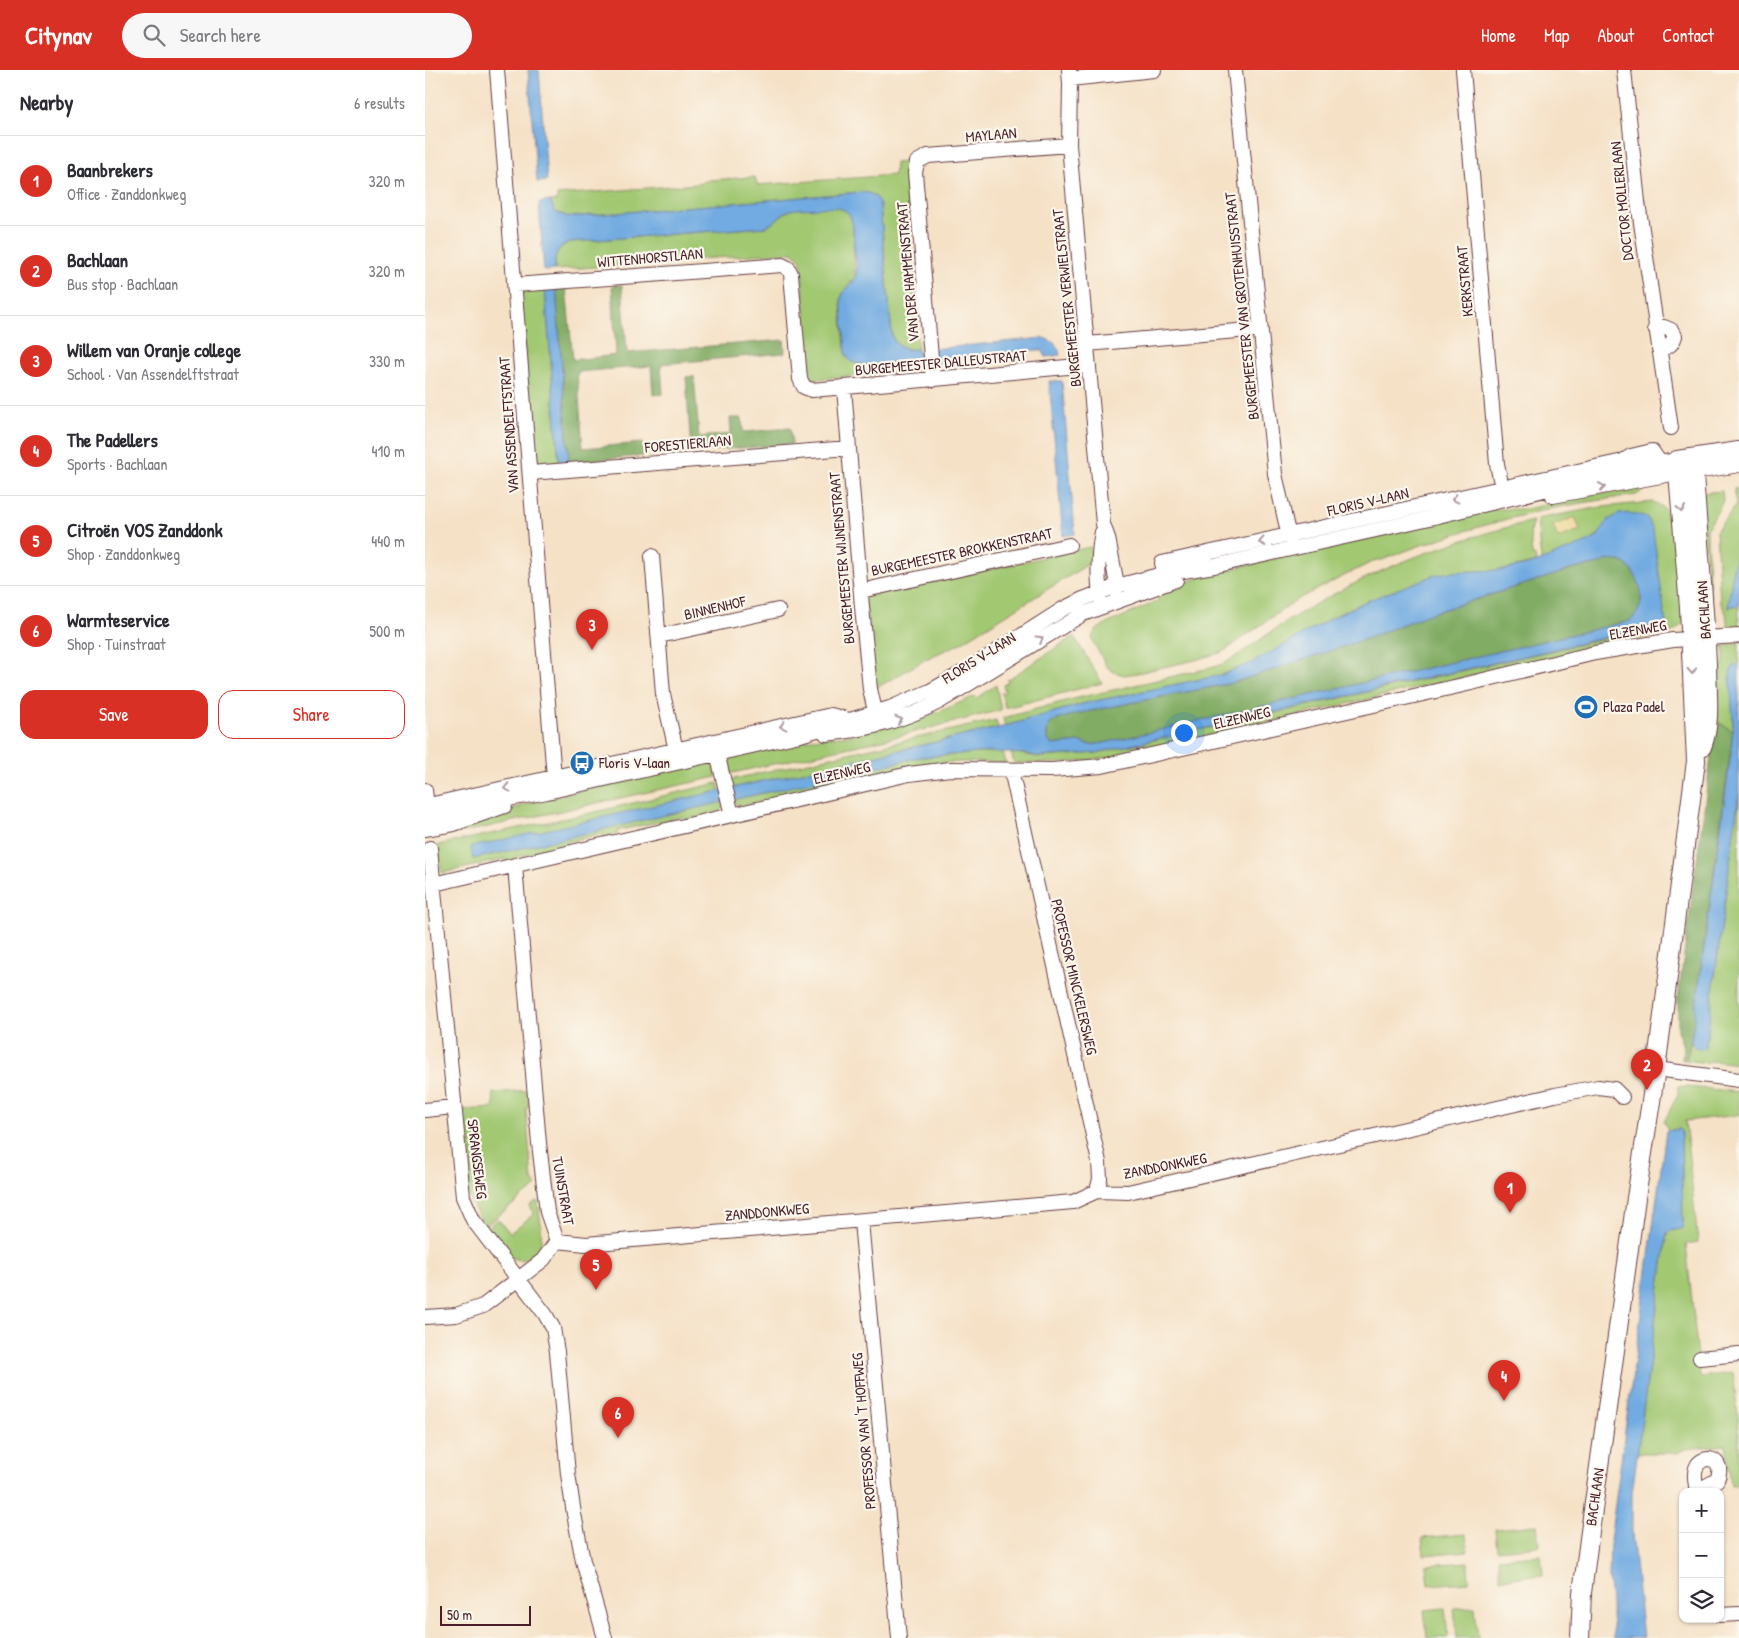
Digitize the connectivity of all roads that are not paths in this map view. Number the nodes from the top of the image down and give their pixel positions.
1 (497, 70) edge
2 (1153, 70) edge
3 (1235, 70) edge
4 (1463, 70) edge
5 (1625, 70) edge
6 (1069, 75) edge
7 (1069, 145) junction
8 (917, 162) joint
9 (515, 285) junction
10 (1260, 329) junction
11 (1087, 344) junction
12 (1089, 365) junction
13 (800, 379) joint
14 (933, 380) junction
15 (843, 388) junction
16 (1671, 428) dead end
17 (849, 448) junction
18 (1739, 451) edge
19 (1739, 464) edge
20 (1680, 465) junction
21 (530, 474) junction
22 (1502, 488) junction
23 (1103, 524) junction
24 (1289, 537) junction
25 (1069, 545) dead end
26 (652, 556) dead end
27 (1166, 578) junction
28 (1117, 586) junction
29 (861, 591) junction
30 (1099, 592) junction
31 (1120, 600) junction
32 (1103, 607) junction
33 (778, 610) dead end
34 (659, 636) junction
35 (1739, 636) edge
36 (1698, 639) junction
37 (876, 719) junction
38 (850, 720) junction
39 (800, 735) junction
40 (677, 750) junction
41 (717, 753) junction
42 (1011, 770) junction
43 (554, 778) junction
44 (425, 790) edge
45 (730, 809) junction
46 (427, 816) edge
47 (430, 848) dead end
48 (515, 866) junction
49 (432, 891) edge
50 (1655, 1068) junction
51 (1739, 1080) edge
52 (1621, 1097) dead end
53 (454, 1107) junction
54 (425, 1110) edge
55 (1097, 1191) junction
56 (861, 1220) junction
57 (557, 1241) junction
58 (518, 1279) junction
59 (425, 1317) edge
60 (1739, 1354) edge
61 (1700, 1358) dead end
62 (1739, 1614) edge
63 (1724, 1615) edge
64 (605, 1638) edge
65 (899, 1638) edge
66 (1580, 1638) edge

1 - 9 street, VAN ASSENDELFTSTRAAT
2 - 6 street
3 - 10 street, BURGEMEESTER VAN GROTENHUISSTRAAT
4 - 22 street, KERKSTRAAT
5 - 16 street, DOCTOR MOLLERLAAN
6 - 7 street, BURGEMEESTER VERWIELSTRAAT
7 - 8 street, MAYLAAN
7 - 11 street, BURGEMEESTER VERWIELSTRAAT
8 - 14 street, VAN DER HAMMENSTRAAT
9 - 13 street, WITTENHORSTLAAN
9 - 21 street, VAN ASSENDELFTSTRAAT
10 - 11 street
10 - 24 street, BURGEMEESTER VAN GROTENHUISSTRAAT
11 - 12 street, BURGEMEESTER VERWIELSTRAAT
12 - 14 street, BURGEMEESTER DALLEUSTRAAT
12 - 23 street, BURGEMEESTER VERWIELSTRAAT
13 - 15 street, BURGEMEESTER DALLEUSTRAAT
14 - 15 street, BURGEMEESTER DALLEUSTRAAT
15 - 17 street, BURGEMEESTER WIJNENSTRAAT
17 - 21 street, FORESTIERLAAN
17 - 29 street, BURGEMEESTER WIJNENSTRAAT
18 - 20 main road
19 - 20 main road
20 - 22 street, FLORIS V-LAAN
20 - 27 street, FLORIS V-LAAN
20 - 36 main road, BACHLAAN
21 - 43 street, VAN ASSENDELFTSTRAAT
22 -> 24 street, FLORIS V-LAAN
23 - 28 street, BURGEMEESTER VERWIELSTRAAT
23 - 30 street, BURGEMEESTER VERWIELSTRAAT
24 -> 27 street, FLORIS V-LAAN
25 - 29 street, BURGEMEESTER BROKKENSTRAAT
26 - 34 street
27 - 28 street, FLORIS V-LAAN
27 - 31 street, FLORIS V-LAAN
28 - 30 street, FLORIS V-LAAN
28 - 31 street, BURGEMEESTER VERWIELSTRAAT
29 - 37 street, BURGEMEESTER WIJNENSTRAAT
30 - 32 street, BURGEMEESTER VERWIELSTRAAT
30 - 37 street, FLORIS V-LAAN
31 - 32 street, FLORIS V-LAAN
37 -> 32 street, FLORIS V-LAAN
33 - 34 street, BINNENHOF
34 - 40 street
35 - 36 street, ELZENWEG
36 - 42 street, ELZENWEG
36 - 50 main road, BACHLAAN
37 - 38 street, FLORIS V-LAAN
37 - 39 street, FLORIS V-LAAN
38 - 39 street, FLORIS V-LAAN
38 -> 40 street, FLORIS V-LAAN
39 - 41 street, FLORIS V-LAAN
40 - 43 street, FLORIS V-LAAN
41 - 45 street
41 - 46 street, FLORIS V-LAAN
42 - 45 street, ELZENWEG
42 - 55 street, PROFESSOR MINCKELERSWEG
43 -> 46 street, FLORIS V-LAAN
44 - 46 street
45 - 48 street, ELZENWEG
47 - 49 street, SPRANGSEWEG
48 - 49 street, ELZENWEG
48 - 57 street, TUINSTRAAT
49 - 53 street, SPRANGSEWEG
50 - 51 street
50 - 66 main road, BACHLAAN
52 - 55 street, ZANDDONKWEG
53 - 54 street
53 - 58 street, SPRANGSEWEG
55 - 56 street, ZANDDONKWEG
56 - 57 street, ZANDDONKWEG
56 - 65 street, PROFESSOR VAN 'T HOFFWEG
57 - 58 street, TUINSTRAAT
58 - 59 street, TUINSTRAAT
58 - 64 street
60 - 61 street
62 - 63 street

